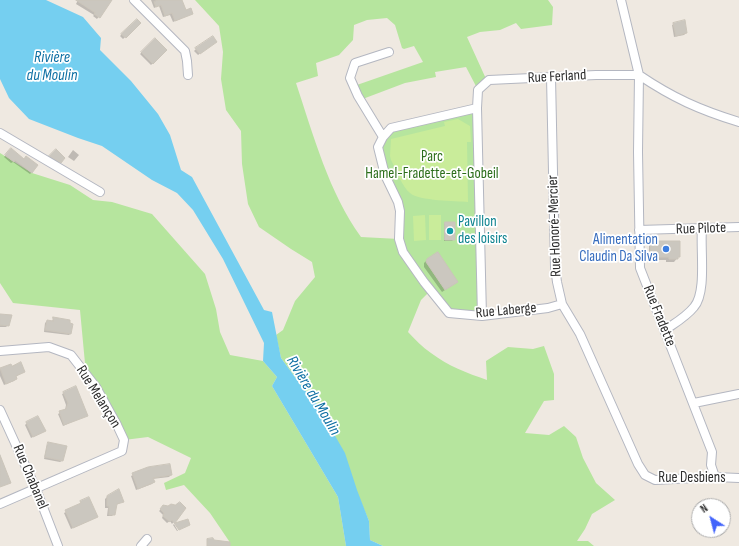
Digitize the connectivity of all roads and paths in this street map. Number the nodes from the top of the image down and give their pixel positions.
1 (134, 0) edge
2 (621, 0) edge
3 (389, 52) dead end
4 (188, 75) dead end
5 (639, 75) junction
6 (551, 77) junction
7 (477, 108) junction
8 (739, 122) edge
9 (0, 132) edge
10 (383, 137) junction
11 (100, 192) dead end
12 (739, 227) edge
13 (702, 229) junction
14 (639, 230) junction
15 (562, 304) junction
16 (482, 316) junction
17 (665, 330) junction
18 (0, 351) edge
19 (739, 394) edge
20 (694, 403) junction
21 (0, 410) edge
22 (645, 475) joint
23 (715, 477) junction
24 (739, 478) edge
25 (36, 490) junction
26 (0, 504) edge
27 (147, 539) dead end
28 (58, 546) edge
29 (141, 546) edge

1 - 4 street
2 - 5 street, Rue Fradette
3 - 10 street
5 - 6 street, Rue Ferland
5 - 8 street
5 - 14 street, Rue Fradette
6 - 7 street, Rue Ferland
6 - 15 street, Rue Honoré-Mercier
7 - 10 street
7 - 16 street
9 - 11 street
10 - 16 street, Rue Laberge
12 - 13 street, Rue Pilote
13 - 14 street, Rue Pilote
13 - 17 street
14 - 17 street, Rue Fradette
15 - 16 street, Rue Laberge
15 - 22 street, Rue Honoré-Mercier
17 - 20 street, Rue Fradette
18 - 25 street, Rue Melançon
19 - 20 street
20 - 23 street, Rue Fradette
21 - 25 street, Rue Chabanel
22 - 23 street, Rue Desbiens
23 - 24 street, Rue Desbiens
25 - 26 street
25 - 28 street, Rue Chabanel
27 - 29 street

